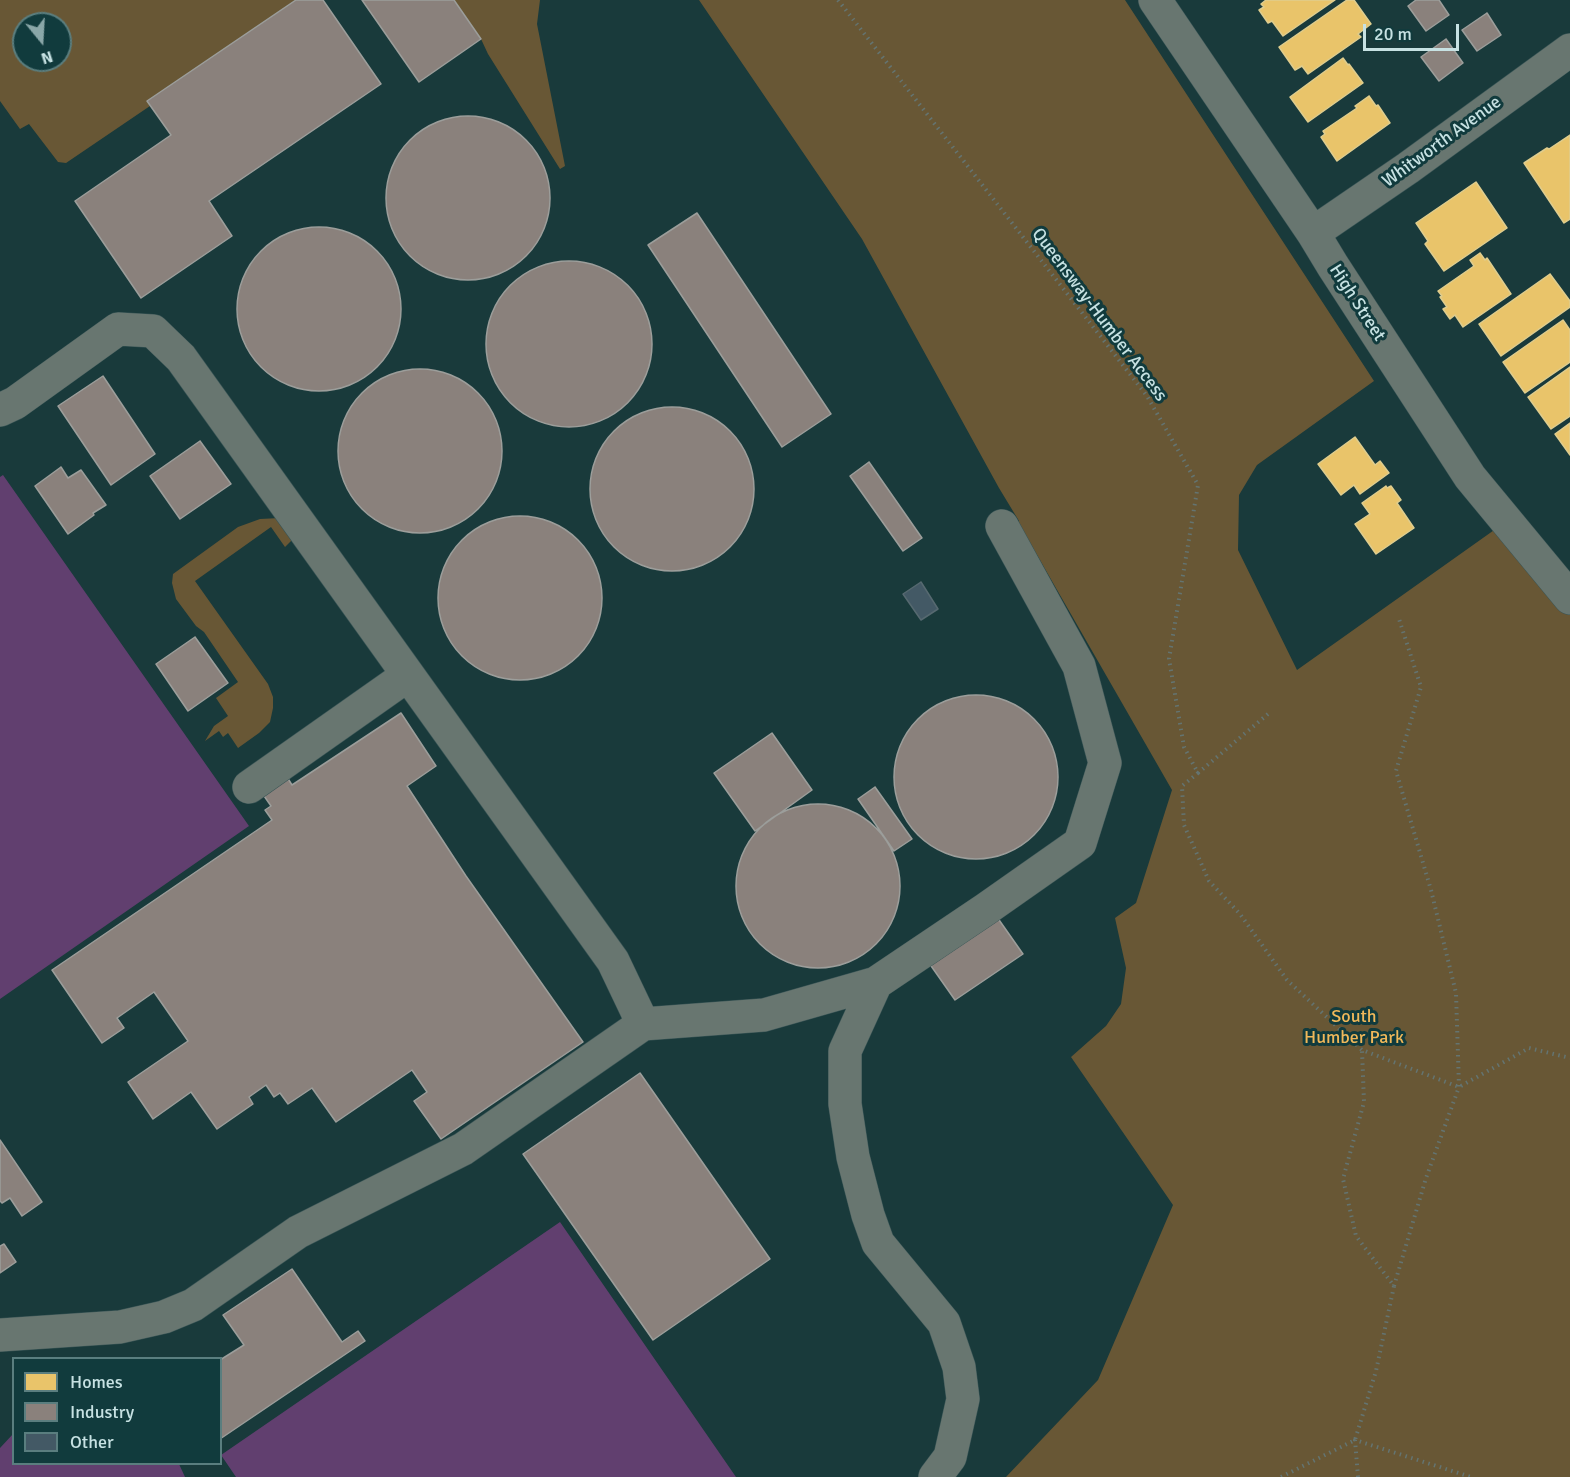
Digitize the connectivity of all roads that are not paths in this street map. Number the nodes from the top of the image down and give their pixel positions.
1 (1155, 0) edge
2 (1570, 50) edge
3 (1313, 233) junction
4 (0, 410) edge
5 (1002, 526) dead end
6 (1570, 598) edge
7 (408, 675) junction
8 (249, 787) dead end
9 (876, 983) junction
10 (643, 1024) junction
11 (0, 1335) edge
12 (935, 1477) edge

1 - 3 street, High Street
2 - 3 street, Whitworth Avenue
3 - 6 street, High Street
4 - 7 street
5 - 9 street
7 - 8 street
7 - 10 street
9 - 10 street
9 - 12 street
10 - 11 street

